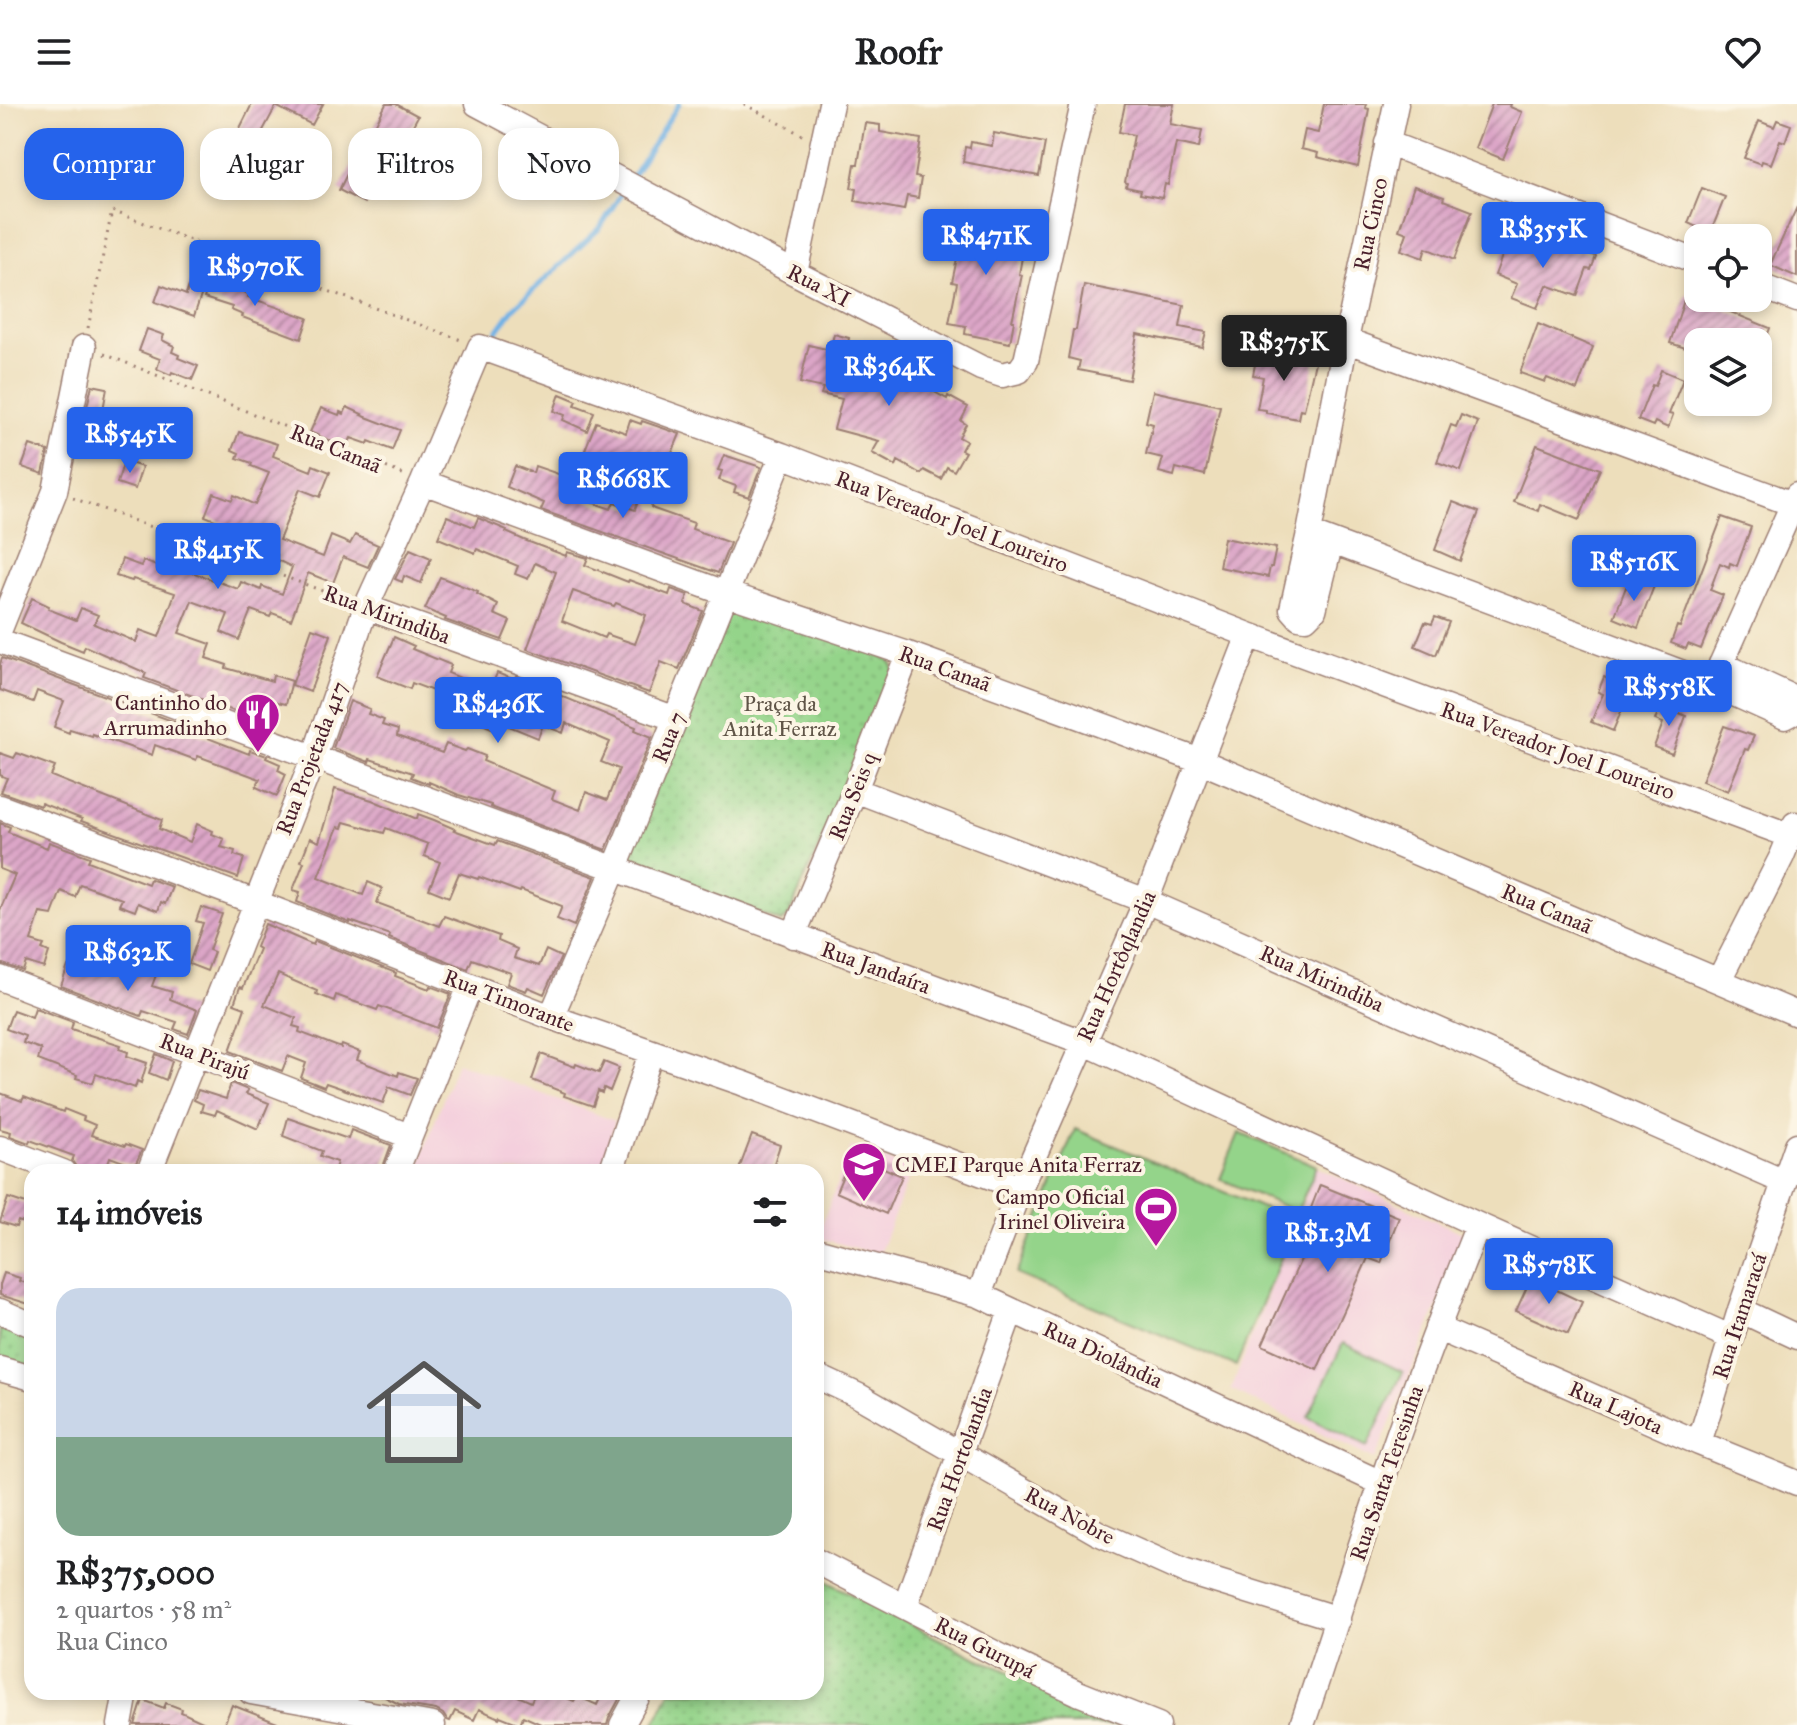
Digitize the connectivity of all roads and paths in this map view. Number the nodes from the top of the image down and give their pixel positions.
1 (478, 104) edge
2 (744, 104) edge
3 (831, 104) edge
4 (1083, 104) edge
5 (1396, 104) edge
6 (1387, 143) junction
7 (822, 145) junction
8 (1684, 257) edge
9 (795, 273) junction
10 (1772, 290) edge
11 (1797, 300) edge
12 (1346, 340) junction
13 (84, 347) junction
14 (480, 347) junction
15 (782, 455) junction
16 (423, 482) junction
17 (55, 491) junction
18 (1795, 499) edge
19 (725, 593) junction
20 (366, 607) junction
21 (0, 629) edge
22 (1249, 635) junction
23 (0, 641) edge
24 (908, 654) junction
25 (676, 719) junction
26 (314, 757) junction
27 (1200, 761) junction
28 (855, 790) junction
29 (0, 807) edge
30 (1795, 829) edge
31 (615, 868) junction
32 (1146, 901) junction
33 (255, 902) junction
34 (793, 936) junction
35 (0, 978) edge
36 (1719, 980) junction
37 (470, 986) junction
38 (1797, 1014) edge
39 (551, 1017) junction
40 (1083, 1042) junction
41 (196, 1052) junction
42 (651, 1053) junction
43 (409, 1136) junction
44 (1797, 1145) edge
45 (0, 1148) edge
46 (42, 1164) edge
47 (152, 1164) edge
48 (399, 1164) edge
49 (614, 1164) edge
50 (1784, 1182) junction
51 (1020, 1188) junction
52 (1478, 1225) junction
53 (824, 1252) edge
54 (979, 1295) junction
55 (1740, 1310) junction
56 (0, 1311) edge
57 (1011, 1311) junction
58 (24, 1322) edge
59 (1437, 1328) junction
60 (1797, 1337) edge
61 (1732, 1338) junction
62 (0, 1369) edge
63 (24, 1376) edge
64 (824, 1380) edge
65 (1699, 1443) junction
66 (961, 1454) junction
67 (1381, 1483) junction
68 (1797, 1483) edge
69 (824, 1565) edge
70 (905, 1606) junction
71 (1338, 1619) junction
72 (125, 1700) edge
73 (295, 1700) edge
74 (636, 1700) edge
75 (120, 1725) edge
76 (433, 1725) edge
77 (622, 1725) edge
78 (1158, 1725) edge
79 (1302, 1725) edge

1 - 9 street, Rua XI
2 - 7 path
3 - 7 street
4 - 9 street, Rua XI
5 - 6 street, Rua Cinco
6 - 8 street
6 - 12 street, Rua Cinco
7 - 9 street
10 - 11 street
12 - 18 street
12 - 18 street, Rua Cinco
13 - 14 path
13 - 16 path, Rua Canaã
13 - 17 street
14 - 15 street, Rua Vereador Joel Loureiro
14 - 16 street, Rua Projetada 417
15 - 19 street, Rua 7
15 - 22 street, Rua Vereador Joel Loureiro
16 - 19 street, Rua Canaã
16 - 20 street, Rua Projetada 417
17 - 20 path, Rua Mirindiba
17 - 21 street
19 - 24 street, Rua Canaã
19 - 25 street, Rua 7
20 - 25 street, Rua Mirindiba
20 - 26 street, Rua Projetada 417
22 - 27 street, Rua Hortôqlandia
22 - 30 street, Rua Vereador Joel Loureiro
23 - 26 street, Rua Jandaíra
24 - 27 street, Rua Canaã
24 - 28 street, Rua Seis q
25 - 31 street, Rua 7
26 - 31 street, Rua Jandaíra
26 - 33 street, Rua Projetada 417
27 - 32 street, Rua Hortôqlandia
27 - 36 street, Rua Canaã
28 - 32 street, Rua Mirindiba
28 - 34 street, Rua Seis q
29 - 33 street, Rua Timorante
30 - 36 street, Rua Vereador Joel Loureiro
31 - 34 street, Rua Jandaíra
31 - 39 street, Rua 7
32 - 40 street, Rua Hortôqlandia
32 - 50 street, Rua Mirindiba
33 - 37 street, Rua Timorante
33 - 41 street, Rua Projetada 417
34 - 40 street, Rua Jandaíra
35 - 41 street, Rua Pirajú
36 - 38 street, Rua Canaã
37 - 39 street, Rua Timorante
37 - 43 street
39 - 42 street, Rua Timorante
40 - 51 street, Rua Hortôqlandia
40 - 52 street, Rua Jandaíra
41 - 43 street, Rua Pirajú
41 - 47 street, Rua Projetada 417
42 - 49 street
42 - 51 street, Rua Timorante
43 - 48 street
44 - 50 street, Rua Itamaracá
45 - 46 street
50 - 55 street, Rua Itamaracá
51 - 54 street, Rua Hortôqlandia
52 - 59 street, Rua Santa Teresinha
52 - 61 street, Rua Jandaíra
53 - 54 street, Rua Diolândia
54 - 57 street, Rua Diolândia
55 - 60 street
55 - 61 street, Rua Itamaracá
56 - 58 street
57 - 66 street, Rua Hortolandia
57 - 67 street, Rua Diolândia
59 - 65 street, Rua Lajota
59 - 67 street, Rua Santa Teresinha
61 - 65 street, Rua Itamaracá
62 - 63 street
64 - 66 street, Rua Nobre
65 - 68 street, Rua Lajota
66 - 70 street, Rua Hortolandia
66 - 71 street, Rua Nobre
67 - 71 street, Rua Santa Teresinha
69 - 70 street, Rua Gurupá
70 - 78 street, Rua Gurupá
71 - 79 street, Rua Santa Teresinha
72 - 75 street
73 - 76 street
74 - 77 street

